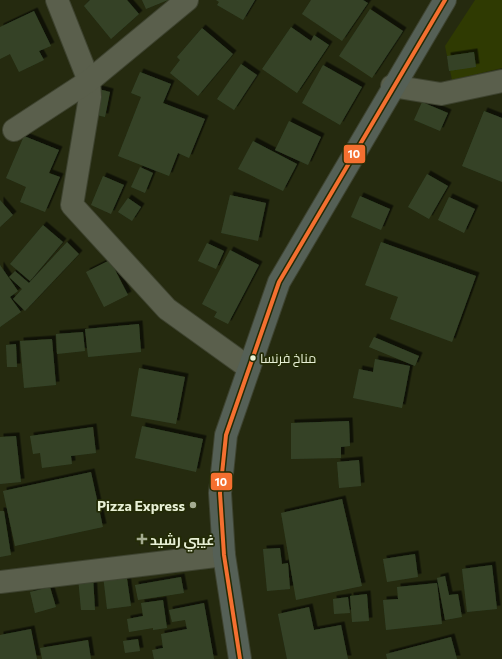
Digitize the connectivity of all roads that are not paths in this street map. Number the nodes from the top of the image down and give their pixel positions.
1 (56, 0) edge
2 (187, 0) edge
3 (445, 0) edge
4 (89, 81) junction
5 (502, 81) edge
6 (392, 86) junction
7 (14, 130) dead end
8 (249, 368) junction
9 (224, 555) junction
10 (0, 582) edge
11 (240, 659) edge

1 - 4 street
2 - 4 street
3 - 6 main road
4 - 7 street
4 - 8 street
5 - 6 street
6 - 8 main road
8 - 9 main road
9 - 10 street
9 - 11 main road

